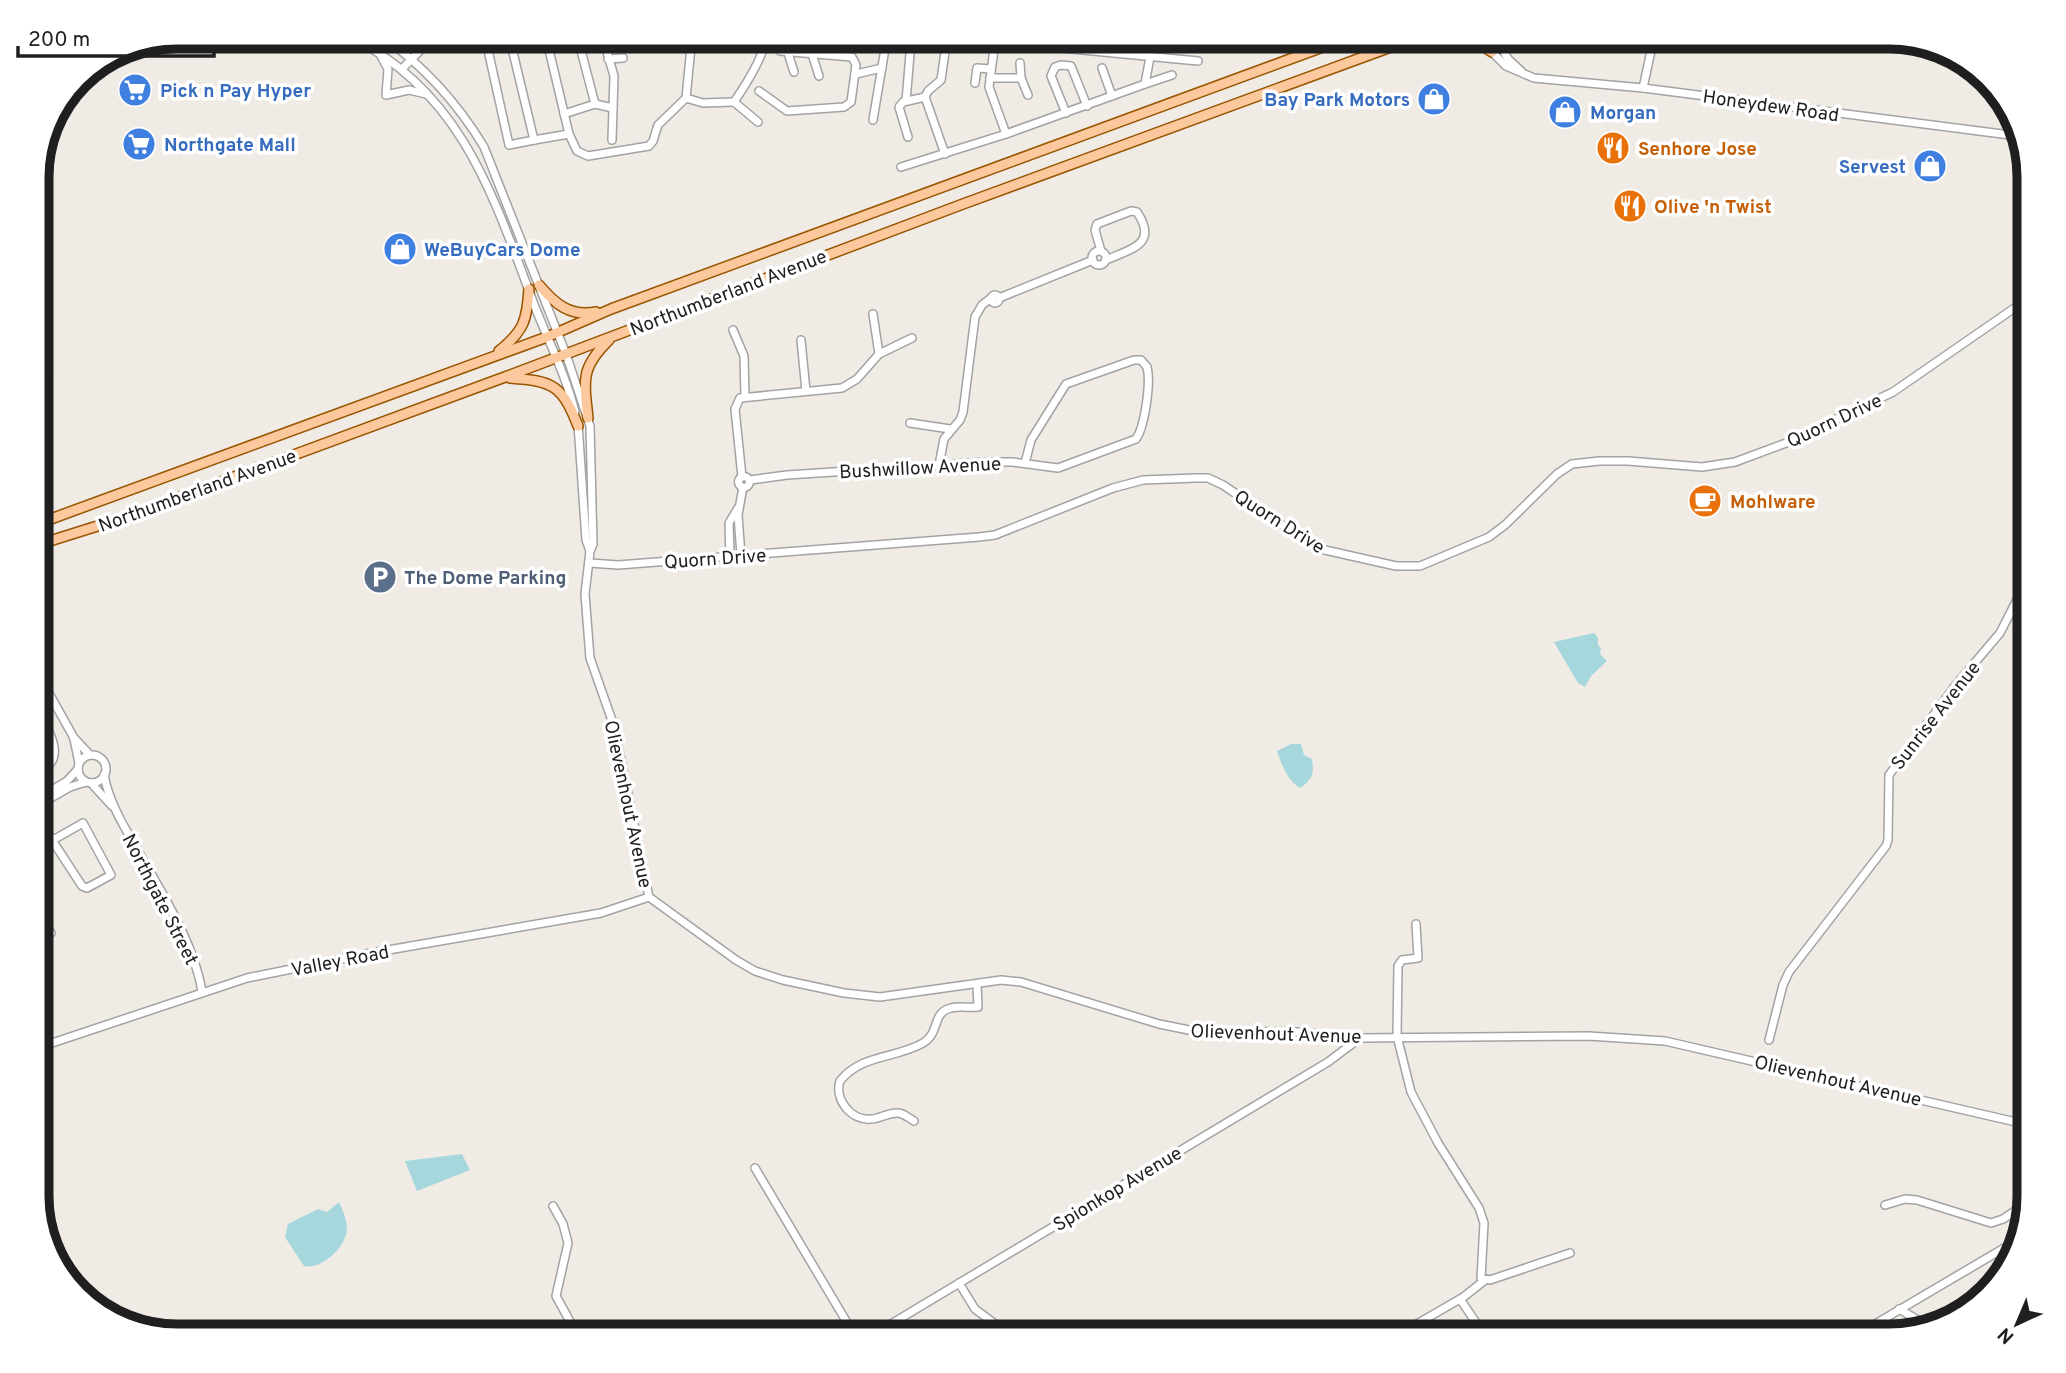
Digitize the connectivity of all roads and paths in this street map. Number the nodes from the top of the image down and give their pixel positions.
1 (373, 49) edge
2 (400, 49) edge
3 (421, 49) edge
4 (512, 49) edge
5 (549, 49) edge
6 (580, 49) edge
7 (606, 49) edge
8 (691, 49) edge
9 (761, 49) edge
10 (885, 49) edge
11 (994, 49) edge
12 (1067, 49) edge
13 (1317, 49) edge
14 (1385, 49) edge
15 (1651, 49) edge
16 (488, 50) dead end
17 (1497, 50) edge
18 (378, 52) junction
19 (945, 52) dead end
20 (812, 54) junction
21 (910, 54) dead end
22 (1150, 57) junction
23 (412, 58) junction
24 (623, 58) dead end
25 (977, 58) dead end
26 (608, 59) junction
27 (1198, 61) dead end
28 (1020, 63) dead end
29 (882, 68) junction
30 (977, 68) junction
31 (1102, 68) dead end
32 (402, 69) junction
33 (991, 69) junction
34 (794, 72) dead end
35 (856, 74) junction
36 (1171, 75) dead end
37 (819, 76) dead end
38 (990, 78) junction
39 (1021, 78) junction
40 (975, 83) dead end
41 (1145, 84) junction
42 (1643, 88) junction
43 (759, 91) dead end
44 (1028, 95) dead end
45 (430, 96) junction
46 (1112, 96) junction
47 (687, 97) junction
48 (925, 97) junction
49 (906, 101) junction
50 (734, 102) junction
51 (595, 104) junction
52 (1087, 106) junction
53 (613, 108) junction
54 (1066, 113) junction
55 (564, 114) junction
56 (873, 120) dead end
57 (758, 122) dead end
58 (569, 134) junction
59 (1006, 134) junction
60 (2010, 135) edge
61 (908, 137) dead end
62 (534, 140) junction
63 (612, 140) dead end
64 (945, 154) junction
65 (901, 167) dead end
66 (1101, 251) junction
67 (1093, 260) junction
68 (1106, 260) junction
69 (539, 285) junction
70 (529, 289) junction
71 (2017, 306) edge
72 (611, 309) junction
73 (873, 314) dead end
74 (733, 330) dead end
75 (557, 332) junction
76 (547, 337) junction
77 (612, 337) junction
78 (912, 338) dead end
79 (801, 340) dead end
80 (566, 354) junction
81 (879, 354) junction
82 (492, 356) junction
83 (556, 358) junction
84 (505, 377) junction
85 (806, 391) junction
86 (745, 396) junction
87 (588, 418) junction
88 (910, 423) dead end
89 (578, 426) junction
90 (950, 429) junction
91 (1025, 463) junction
92 (939, 465) junction
93 (746, 479) junction
94 (738, 508) junction
95 (49, 519) edge
96 (54, 519) junction
97 (49, 520) edge
98 (49, 543) edge
99 (590, 551) junction
100 (741, 555) junction
101 (730, 556) junction
102 (590, 563) junction
103 (605, 565) junction
104 (586, 580) junction
105 (2017, 600) edge
106 (49, 692) edge
107 (49, 736) edge
108 (74, 738) junction
109 (90, 755) junction
110 (49, 765) edge
111 (79, 766) junction
112 (104, 775) junction
113 (89, 783) junction
114 (63, 787) junction
115 (49, 793) edge
116 (49, 797) edge
117 (115, 809) junction
118 (49, 834) edge
119 (53, 839) junction
120 (49, 841) edge
121 (649, 897) junction
122 (1416, 923) dead end
123 (977, 984) junction
124 (202, 991) junction
125 (1397, 1036) junction
126 (1361, 1038) junction
127 (1769, 1040) dead end
128 (49, 1044) edge
129 (914, 1121) dead end
130 (2017, 1122) edge
131 (755, 1168) dead end
132 (1885, 1205) dead end
133 (553, 1206) dead end
134 (2016, 1210) edge
135 (2006, 1247) edge
136 (1570, 1254) dead end
137 (1485, 1280) junction
138 (959, 1283) junction
139 (1461, 1299) junction
140 (1899, 1310) junction
141 (1918, 1321) edge
142 (571, 1324) edge
143 (848, 1324) edge
144 (891, 1324) edge
145 (995, 1324) edge
146 (1417, 1324) edge
147 (1477, 1324) edge
148 (1875, 1324) edge

1 - 18 street, Olievenhout Avenue
2 - 23 street, Olievenhout Avenue
3 - 23 street
4 - 62 street
5 - 55 street
6 - 51 street
7 - 26 street
8 - 47 street
9 - 50 street
10 - 29 street
11 - 33 street
12 - 22 street
13 - 72 main road, Northumberland Avenue
14 - 77 main road, Northumberland Avenue
15 - 42 street
16 - 62 street
17 - 42 street, Honeydew Road
18 - 32 street, Olievenhout Avenue
18 - 45 street
19 - 48 street
20 - 34 street
20 - 35 street
20 - 37 street
21 - 49 street
22 - 27 street
22 - 41 street
23 - 32 street
23 - 69 street, Olievenhout Avenue
24 - 26 street
25 - 30 street
26 - 53 street
28 - 39 street
29 - 35 street
29 - 56 street
30 - 33 street
30 - 40 street
31 - 46 street
32 - 45 street, Olievenhout Avenue
33 - 38 street
35 - 43 street
36 - 41 street
38 - 39 street
38 - 59 street
39 - 44 street
41 - 46 street
42 - 60 street, Honeydew Road
45 - 70 street, Olievenhout Avenue
46 - 52 street
47 - 50 street
47 - 58 street
48 - 49 street
48 - 64 street
49 - 61 street
50 - 57 street
51 - 53 street
51 - 55 street
52 - 54 street
52 - 54 street
53 - 63 street
54 - 59 street
55 - 58 street
58 - 62 street
59 - 64 street
64 - 65 street
66 - 67 street
66 - 68 street
66 - 68 street
67 - 68 street
67 - 90 street
69 - 72 main road
69 - 75 street, Olievenhout Avenue
70 - 76 street, Olievenhout Avenue
70 - 82 main road
71 - 100 street, Quorn Drive
72 - 75 main road, Northumberland Avenue
73 - 81 street
74 - 86 street
75 - 76 main road, Northumberland Avenue
75 - 80 street, Olievenhout Avenue
76 - 82 main road, Northumberland Avenue
76 - 83 street, Olievenhout Avenue
77 - 80 main road, Northumberland Avenue
77 - 87 main road
78 - 81 street
79 - 85 street
80 - 83 main road, Northumberland Avenue
80 - 87 street, Olievenhout Avenue
81 - 85 street
82 - 96 main road, Northumberland Avenue
83 - 84 main road, Northumberland Avenue
83 - 89 street, Olievenhout Avenue
84 - 89 main road
84 - 98 main road, Northumberland Avenue
85 - 86 street
86 - 93 street
87 - 99 street, Olievenhout Avenue
88 - 90 street
89 - 99 street, Olievenhout Avenue
90 - 92 street
91 - 91 street, Bushwillow Avenue
91 - 92 street, Bushwillow Avenue
92 - 93 street, Bushwillow Avenue
93 - 94 street
94 - 100 street
94 - 101 street
95 - 96 main road
96 - 97 main road, Northumberland Avenue
99 - 102 street, Olievenhout Avenue
100 - 101 street, Quorn Drive
101 - 103 street, Quorn Drive
102 - 103 street, Quorn Drive
102 - 104 street, Olievenhout Avenue
103 - 104 street
104 - 121 street, Olievenhout Avenue
105 - 127 street, Sunrise Avenue
106 - 108 street
107 - 110 street
108 - 109 street
108 - 111 street
109 - 111 street
109 - 112 street
111 - 113 street
111 - 114 street
112 - 113 street
112 - 117 street, Northgate Street
113 - 114 street
113 - 117 street, Northgate Street
114 - 115 street
114 - 116 street
117 - 124 street, Northgate Street
118 - 119 street
119 - 119 street
119 - 120 street
121 - 123 street, Olievenhout Avenue
121 - 124 street, Valley Road
122 - 125 street
123 - 126 street, Olievenhout Avenue
123 - 129 street
124 - 128 street, Valley Road
125 - 126 street, Olievenhout Avenue
125 - 130 street, Olievenhout Avenue
125 - 137 street
126 - 138 street, Spionkop Avenue
131 - 143 street
132 - 134 street
133 - 142 street
135 - 140 street
136 - 137 street
137 - 139 street
138 - 144 street, Spionkop Avenue
138 - 145 street
139 - 146 street
139 - 147 street
140 - 141 street
140 - 148 street

